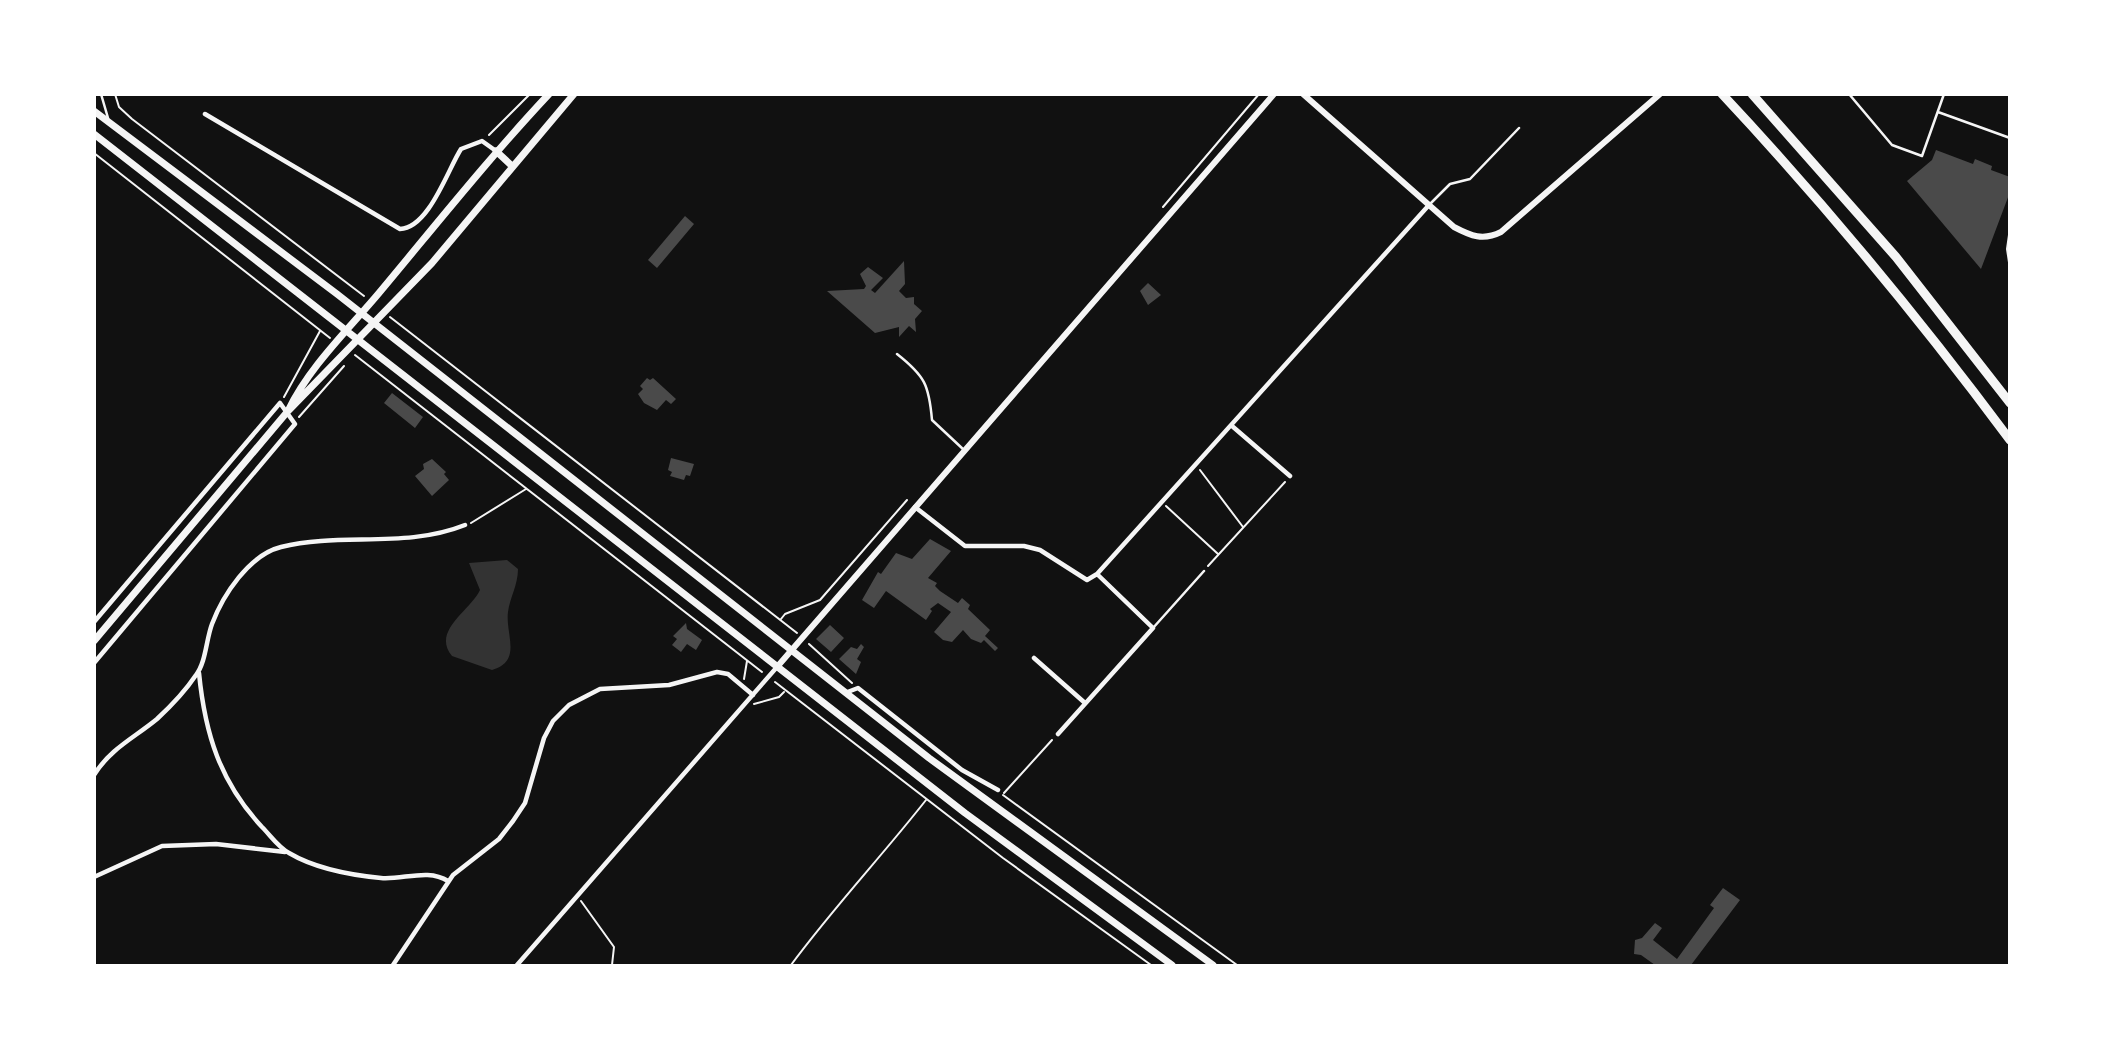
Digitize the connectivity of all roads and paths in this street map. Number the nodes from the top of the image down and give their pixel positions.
1 (101, 94) edge
2 (116, 94) edge
3 (530, 94) edge
4 (549, 94) edge
5 (574, 94) edge
6 (1259, 94) edge
7 (1274, 94) edge
8 (1303, 94) edge
9 (1660, 94) edge
10 (1722, 94) edge
11 (1752, 94) edge
12 (1849, 94) edge
13 (1944, 94) edge
14 (94, 111) edge
15 (1938, 112) junction
16 (205, 114) dead end
17 (109, 121) junction
18 (1519, 128) dead end
19 (94, 134) edge
20 (2010, 138) edge
21 (482, 142) junction
22 (496, 151) junction
23 (94, 153) edge
24 (512, 166) junction
25 (1429, 205) junction
26 (1163, 207) dead end
27 (2010, 228) edge
28 (2010, 269) edge
29 (372, 302) junction
30 (362, 313) junction
31 (385, 313) junction
32 (374, 323) junction
33 (321, 330) junction
34 (346, 331) junction
35 (358, 340) junction
36 (337, 342) junction
37 (348, 351) junction
38 (897, 354) dead end
39 (347, 363) dead end
40 (280, 403) junction
41 (2010, 403) edge
42 (288, 411) junction
43 (295, 424) junction
44 (1232, 426) junction
45 (2010, 440) edge
46 (964, 450) junction
47 (1197, 466) junction
48 (1290, 476) joint
49 (527, 489) junction
50 (907, 500) dead end
51 (1162, 503) junction
52 (915, 507) junction
53 (465, 525) joint
54 (1244, 528) junction
55 (1219, 555) junction
56 (1204, 571) joint
57 (1097, 574) junction
58 (780, 619) junction
59 (94, 622) edge
60 (1153, 628) junction
61 (803, 638) junction
62 (94, 641) edge
63 (791, 651) junction
64 (1034, 658) dead end
65 (748, 660) dead end
66 (94, 663) edge
67 (777, 667) junction
68 (198, 673) junction
69 (858, 688) junction
70 (845, 693) junction
71 (753, 695) junction
72 (1085, 703) junction
73 (743, 708) junction
74 (1058, 734) joint
75 (94, 775) edge
76 (998, 790) joint
77 (1003, 794) junction
78 (927, 799) junction
79 (286, 852) junction
80 (94, 877) edge
81 (448, 881) junction
82 (578, 897) junction
83 (393, 965) edge
84 (517, 965) edge
85 (612, 965) edge
86 (791, 965) edge
87 (1151, 965) edge
88 (1172, 965) edge
89 (1213, 965) edge
90 (1237, 965) edge

1 - 17 lane
2 - 29 path
3 - 21 path
4 - 22 main road
5 - 24 main road
6 - 26 path
7 - 46 street
8 - 25 street
9 - 25 street
10 - 45 highway
11 - 41 highway
12 - 15 lane
13 - 15 lane
14 - 17 main road
15 - 20 lane
16 - 21 street
17 - 30 main road
18 - 25 lane
19 - 34 main road
21 - 22 street
22 - 24 main road
22 - 29 main road
23 - 33 path
24 - 31 main road
25 - 44 street
27 - 28 path
29 - 30 main road
30 - 32 main road
30 - 34 main road
31 - 32 main road
31 - 58 path
32 - 35 main road
32 - 63 main road
33 - 36 path
33 - 40 path
34 - 35 main road
34 - 36 main road
35 - 37 main road
35 - 67 main road
36 - 42 main road
37 - 42 main road
37 - 49 path
38 - 46 lane
39 - 43 path
40 - 42 street
40 - 59 street
42 - 43 street
42 - 62 main road
43 - 66 street
44 - 47 street
44 - 48 street
46 - 52 street
47 - 51 street
47 - 54 path
48 - 54 path
49 - 53 path
49 - 65 path
50 - 58 path
51 - 55 path
51 - 57 street
52 - 57 street
52 - 61 street
53 - 68 street
54 - 55 path
55 - 56 path
56 - 60 lane
57 - 60 street
58 - 61 path
60 - 72 street
61 - 63 street
61 - 69 path
63 - 67 street
63 - 70 main road
64 - 72 street
67 - 71 street
67 - 88 main road
68 - 75 street
68 - 79 street
69 - 70 street
69 - 76 street
70 - 89 main road
71 - 73 street
71 - 81 street
72 - 74 street
73 - 78 path
73 - 82 street
74 - 77 path
76 - 77 path
77 - 90 path
78 - 86 path
78 - 87 path
79 - 80 street
79 - 81 street
81 - 83 street
82 - 84 street
82 - 85 path

